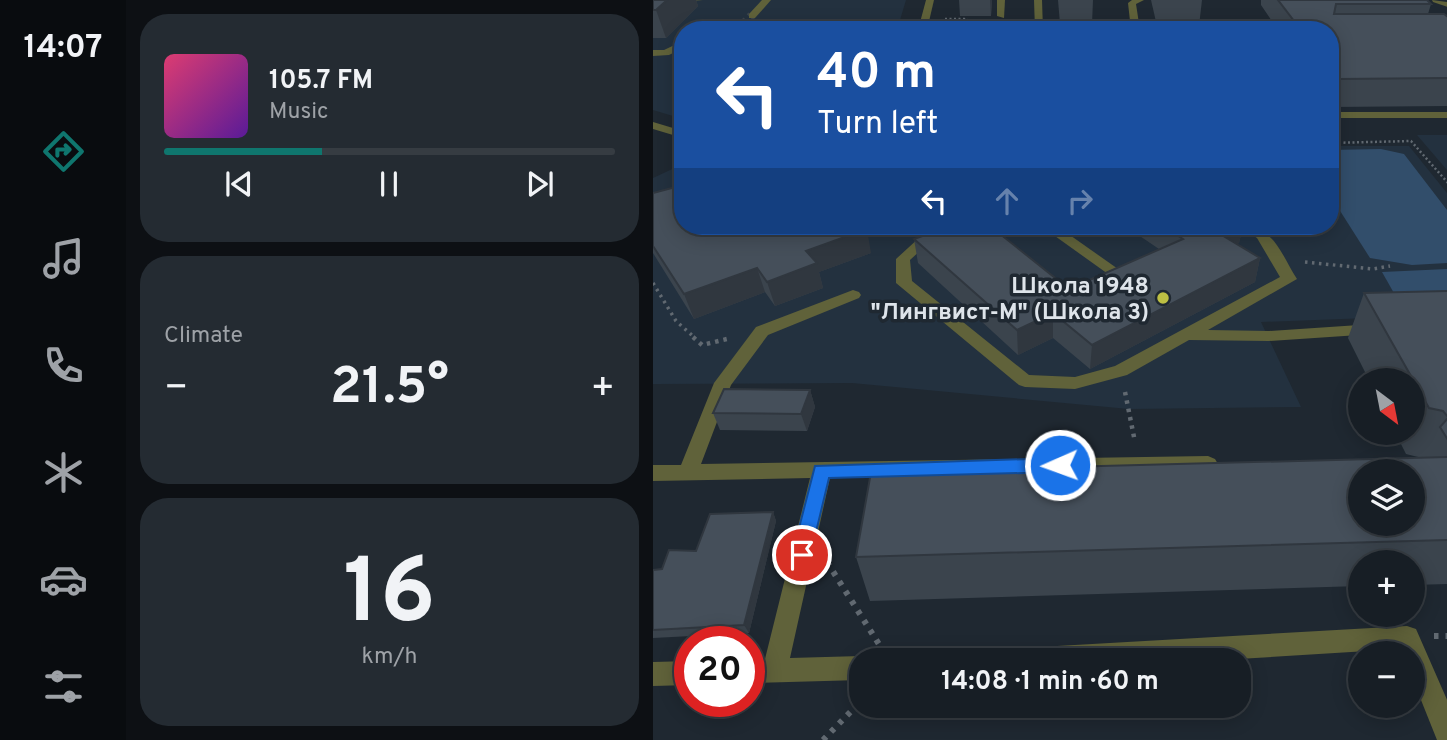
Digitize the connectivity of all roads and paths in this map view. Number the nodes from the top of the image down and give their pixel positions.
1 (699, 0) edge
2 (767, 0) edge
3 (930, 0) edge
4 (1001, 0) edge
5 (1037, 0) edge
6 (1140, 0) edge
7 (1436, 0) edge
8 (653, 2) edge
9 (1447, 5) edge
10 (752, 16) tunnel mouth
11 (1001, 16) dead end
12 (945, 19) dead end
13 (924, 21) edge
14 (971, 21) edge
15 (1038, 21) edge
16 (1135, 21) edge
17 (674, 49) edge
18 (653, 53) edge
19 (1339, 115) edge
20 (1447, 115) edge
21 (653, 125) edge
22 (674, 132) edge
23 (1339, 143) edge
24 (1447, 183) edge
25 (930, 235) edge
26 (1062, 235) edge
27 (1262, 235) edge
28 (1276, 258) junction
29 (1390, 266) dead end
30 (1120, 276) edge
31 (653, 283) edge
32 (853, 295) dead end
33 (1390, 328) edge
34 (762, 331) junction
35 (1186, 335) junction
36 (1121, 371) junction
37 (1140, 463) junction
38 (1232, 464) edge
39 (688, 471) junction
40 (822, 471) junction
41 (653, 473) edge
42 (807, 532) junction
43 (881, 648) edge
44 (1232, 648) edge
45 (849, 668) edge
46 (765, 671) edge
47 (774, 671) junction
48 (674, 673) edge
49 (653, 674) edge
50 (849, 713) edge
51 (1447, 735) edge
52 (823, 740) edge

1 - 8 lane
2 - 10 lane
3 - 13 lane
4 - 11 lane
5 - 15 lane
6 - 16 lane
7 - 9 lane
12 - 14 path
17 - 18 lane
19 - 20 lane
21 - 22 lane
23 - 24 path
25 - 36 lane
26 - 30 lane
27 - 28 lane
28 - 29 path
28 - 35 lane
31 - 34 path
32 - 34 lane
33 - 35 lane
34 - 39 lane
35 - 36 lane
36 - 37 path
37 - 38 lane
37 - 40 lane
39 - 40 lane
39 - 41 lane
40 - 42 lane
42 - 43 path
42 - 47 lane
44 - 51 lane
45 - 47 lane
46 - 47 lane
48 - 49 lane
50 - 52 path

